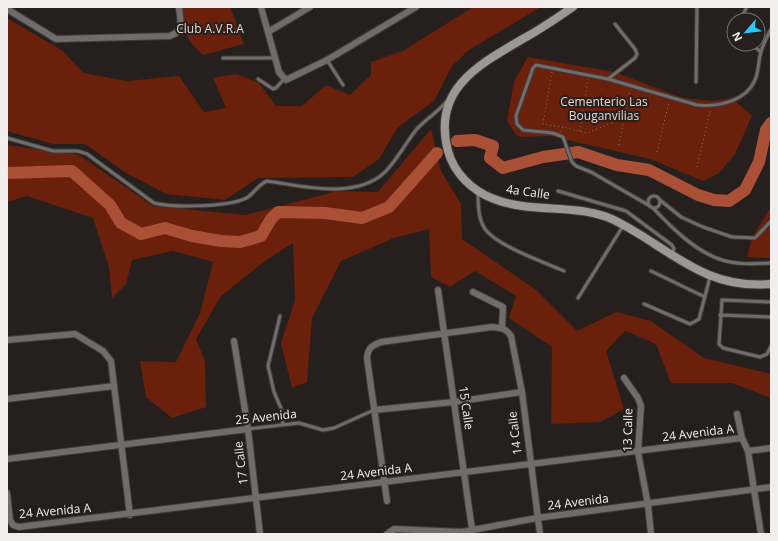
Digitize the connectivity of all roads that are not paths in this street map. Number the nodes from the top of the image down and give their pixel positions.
1 (179, 7) edge
2 (260, 7) edge
3 (310, 7) edge
4 (416, 7) edge
5 (573, 7) edge
6 (698, 7) edge
7 (7, 9) edge
8 (615, 24) dead end
9 (771, 29) edge
10 (268, 32) junction
11 (766, 40) edge
12 (761, 52) edge
13 (223, 58) dead end
14 (275, 58) junction
15 (327, 60) junction
16 (258, 79) dead end
17 (284, 79) junction
18 (608, 79) junction
19 (696, 82) dead end
20 (343, 85) dead end
21 (452, 96) junction
22 (7, 138) edge
23 (478, 191) junction
24 (558, 192) dead end
25 (660, 200) junction
26 (651, 207) junction
27 (771, 221) edge
28 (624, 225) junction
29 (672, 255) junction
30 (771, 263) edge
31 (564, 270) dead end
32 (651, 271) dead end
33 (710, 277) junction
34 (771, 284) edge
35 (438, 290) dead end
36 (473, 292) dead end
37 (705, 297) junction
38 (578, 298) dead end
39 (771, 302) edge
40 (644, 304) dead end
41 (720, 315) junction
42 (280, 316) dead end
43 (771, 317) edge
44 (504, 329) junction
45 (445, 335) junction
46 (7, 340) edge
47 (234, 342) dead end
48 (771, 346) edge
49 (624, 378) dead end
50 (114, 386) junction
51 (522, 392) junction
52 (7, 399) edge
53 (454, 402) junction
54 (374, 410) junction
55 (738, 414) dead end
56 (283, 424) junction
57 (248, 429) junction
58 (742, 438) junction
59 (121, 445) junction
60 (771, 448) edge
61 (748, 451) junction
62 (638, 452) junction
63 (7, 459) edge
64 (530, 464) junction
65 (465, 472) junction
66 (384, 482) junction
67 (771, 487) edge
68 (755, 489) junction
69 (7, 493) edge
70 (256, 497) junction
71 (387, 501) dead end
72 (648, 504) junction
73 (130, 515) junction
74 (537, 518) junction
75 (10, 526) edge
76 (488, 526) junction
77 (472, 529) junction
78 (387, 533) edge
79 (434, 533) edge
80 (260, 534) edge
81 (488, 534) edge
82 (540, 534) edge
83 (651, 534) edge
84 (761, 534) edge

1 - 7 street
2 - 10 street
3 - 10 street
4 - 15 street
5 - 21 main road, 4a Calle
6 - 19 lane
8 - 18 lane
9 - 11 lane
10 - 14 street
12 - 18 lane
13 - 14 lane
14 - 17 street
15 - 17 street
15 - 20 lane
16 - 17 lane
18 - 26 lane
21 - 22 lane
21 - 23 main road, 4a Calle
23 - 28 main road, 4a Calle
23 - 31 lane
24 - 29 lane
25 - 26 lane
25 - 26 lane
25 - 27 lane
26 - 30 lane
28 - 29 main road, 4a Calle
28 - 38 lane
29 - 33 main road, 4a Calle
32 - 37 lane
33 - 34 main road, 4a Calle
33 - 37 lane
35 - 45 street, 15 Calle
36 - 44 street
37 - 40 lane
39 - 41 lane
41 - 43 lane
41 - 48 lane
42 - 56 lane
44 - 45 street
44 - 51 street, 14 Calle
45 - 53 street, 15 Calle
45 - 54 street
46 - 50 street
47 - 57 street, 17 Calle
49 - 62 street, 13 Calle
50 - 52 street
50 - 59 street
51 - 53 street, 25 Avenida
51 - 64 street, 14 Calle
53 - 54 street, 25 Avenida
53 - 65 street, 15 Calle
54 - 56 lane, 25 Avenida
54 - 66 street
55 - 58 street
56 - 57 lane, 25 Avenida
57 - 59 street, 25 Avenida
57 - 70 street, 17 Calle
58 - 61 street
58 - 62 street, 24 Avenida A
59 - 63 street, 25 Avenida
59 - 73 street
60 - 61 street
61 - 68 street
62 - 64 street, 24 Avenida A
62 - 72 street, 13 Calle
64 - 65 street, 24 Avenida A
64 - 74 street, 14 Calle
65 - 66 street, 24 Avenida A
65 - 77 street, 15 Calle
66 - 70 street, 24 Avenida A
66 - 71 street
67 - 68 street, 24 Avenida
68 - 72 street, 24 Avenida
68 - 84 street
69 - 75 street
70 - 73 street, 24 Avenida A
70 - 80 street, 17 Calle
72 - 74 street, 24 Avenida
72 - 83 street, 13 Calle
73 - 75 street, 24 Avenida A
74 - 76 street, 24 Avenida
74 - 82 street, 14 Calle
76 - 77 street, 24 Avenida
76 - 81 street
77 - 79 street, 24 Avenida
78 - 79 street, 24 Avenida

